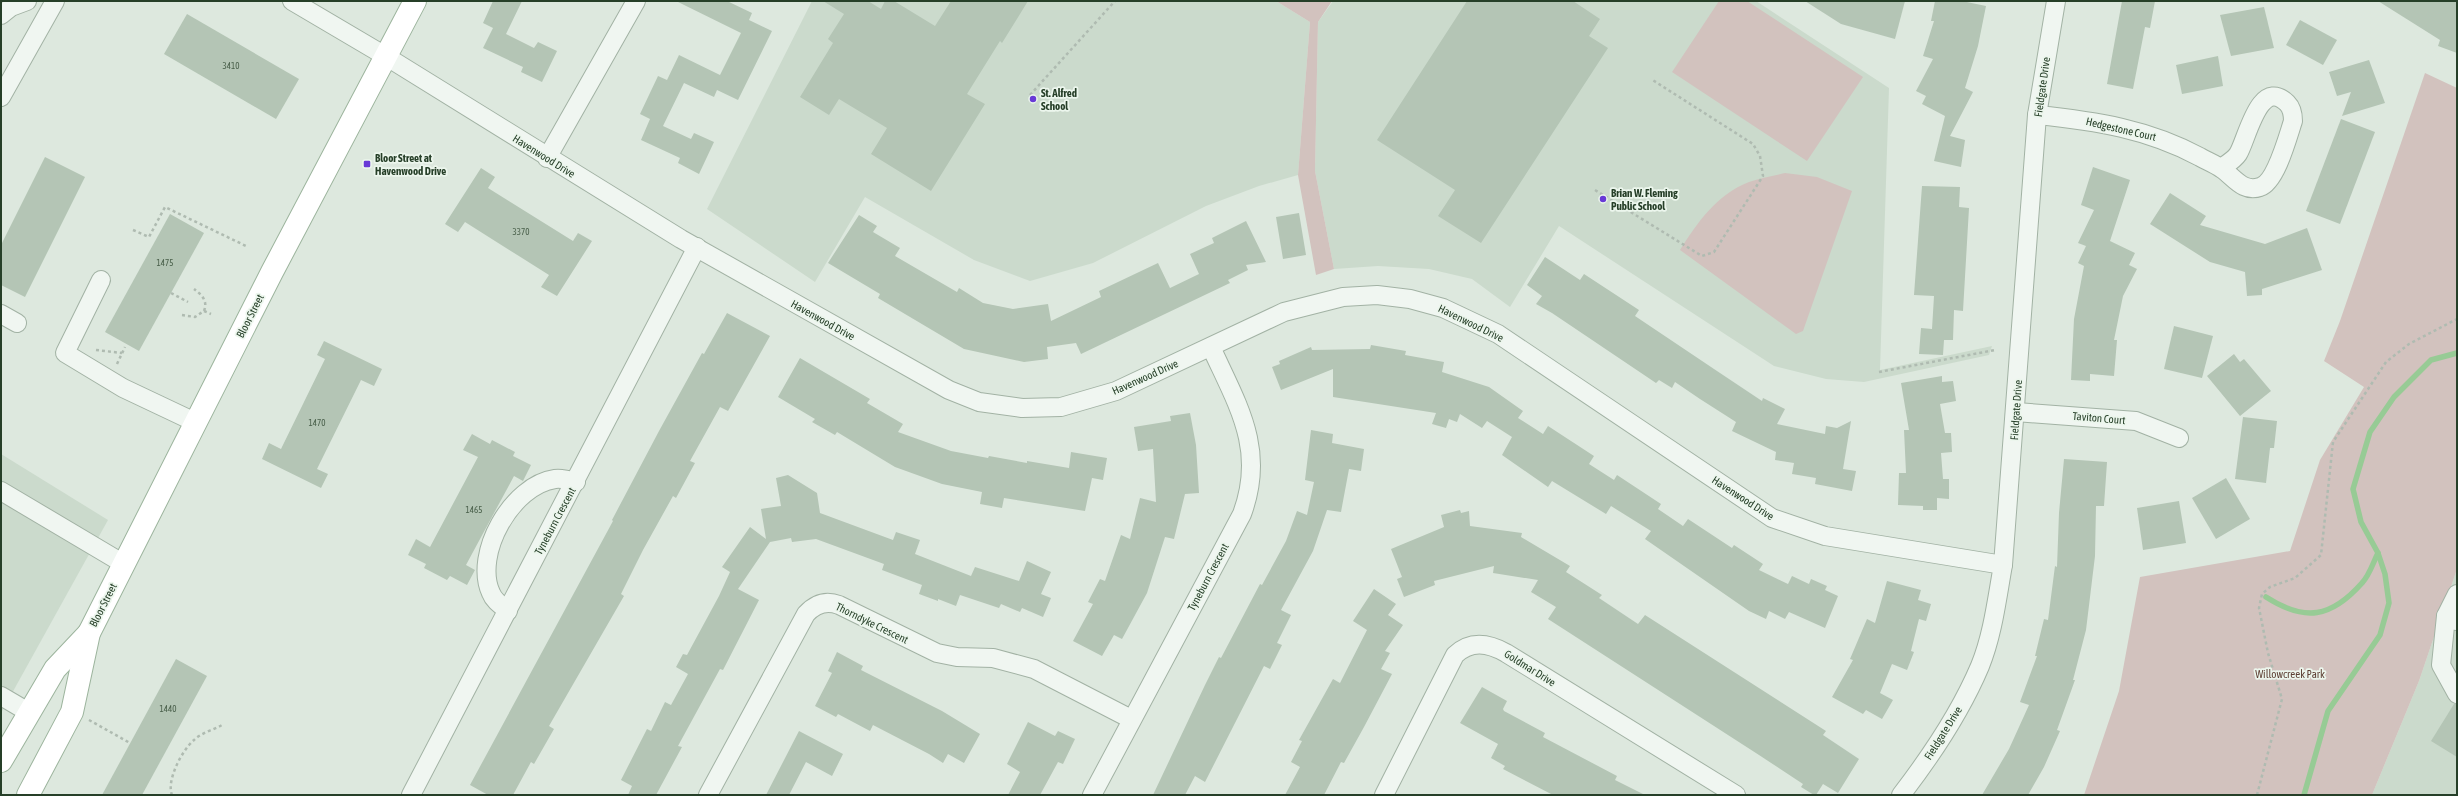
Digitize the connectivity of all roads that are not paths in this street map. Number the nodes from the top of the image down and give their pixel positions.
1 (27, 1) edge
2 (292, 1) edge
3 (414, 1) edge
4 (636, 1) edge
5 (2056, 1) edge
6 (49, 2) edge
7 (1, 15) edge
8 (387, 57) junction
9 (1, 97) edge
10 (2037, 115) junction
11 (547, 158) junction
12 (2221, 168) junction
13 (697, 247) junction
14 (101, 280) dead end
15 (1, 314) edge
16 (17, 324) dead end
17 (1211, 347) junction
18 (2016, 412) junction
19 (197, 423) junction
20 (2179, 438) dead end
21 (576, 482) junction
22 (1, 491) edge
23 (124, 564) junction
24 (2003, 565) junction
25 (2457, 594) edge
26 (508, 611) junction
27 (2452, 619) edge
28 (89, 633) junction
29 (2457, 694) edge
30 (1, 696) edge
31 (30, 712) junction
32 (1131, 719) junction
33 (1, 761) edge
34 (29, 793) edge
35 (411, 795) edge
36 (708, 795) edge
37 (1092, 795) edge
38 (1384, 795) edge
39 (1736, 795) edge
40 (1902, 795) edge

1 - 7 street
2 - 8 street, Havenwood Drive
3 - 8 main road, Bloor Street
4 - 11 street
5 - 10 street, Fieldgate Drive
6 - 9 street
8 - 11 street, Havenwood Drive
8 - 19 main road, Bloor Street
10 - 12 street, Hedgestone Court
10 - 18 street, Fieldgate Drive
11 - 13 street, Havenwood Drive
12 - 12 street, Hedgestone Court
13 - 17 street, Havenwood Drive
13 - 21 street, Tyneburn Crescent
14 - 19 street
15 - 16 street
17 - 24 street, Havenwood Drive
17 - 32 street, Tyneburn Crescent
18 - 20 street, Taviton Court
18 - 24 street, Fieldgate Drive
19 - 23 main road, Bloor Street
21 - 26 street, Tyneburn Crescent
21 - 26 street
22 - 23 street
23 - 28 main road, Bloor Street
24 - 40 street, Fieldgate Drive
25 - 27 street
26 - 35 street, Tyneburn Crescent
27 - 29 street
28 - 31 main road, Bloor Street
28 - 34 main road, Bloor Street
30 - 31 street
31 - 33 main road, Bloor Street
32 - 36 street, Thorndyke Crescent
32 - 37 street, Tyneburn Crescent
38 - 39 street, Goldmar Drive

